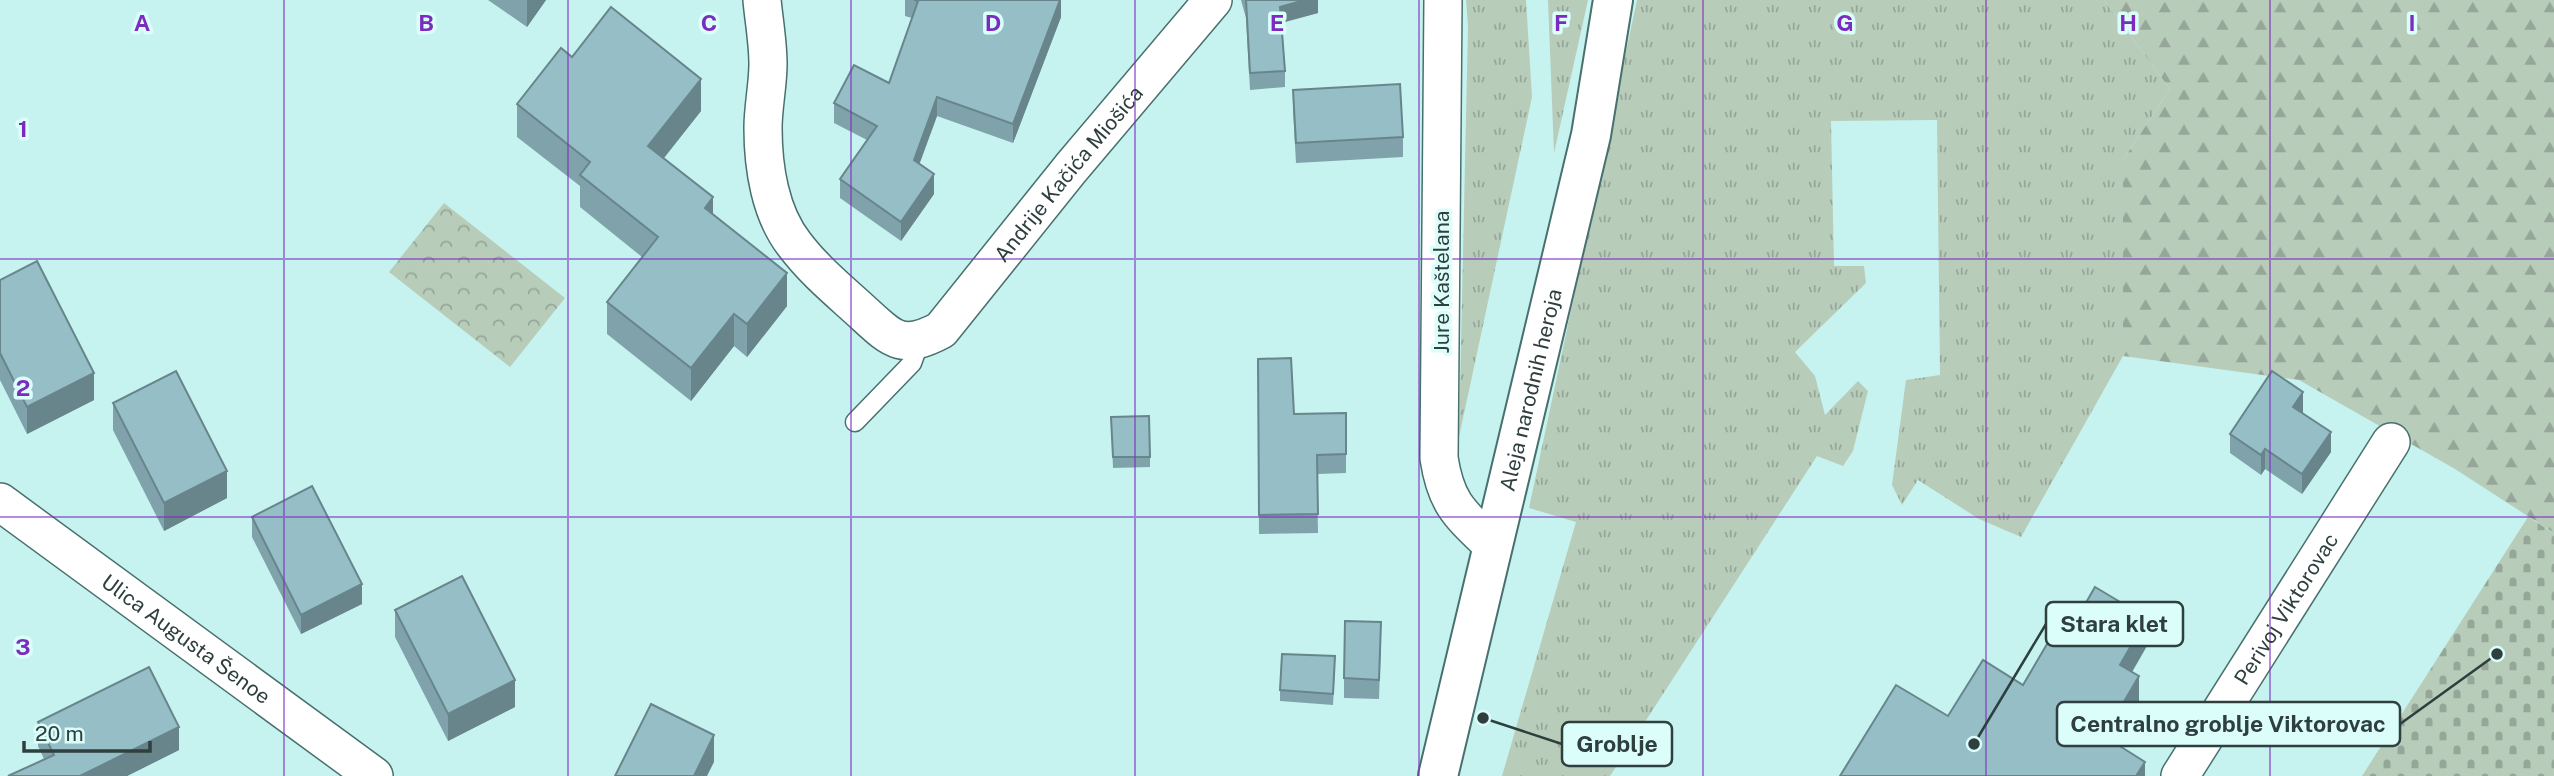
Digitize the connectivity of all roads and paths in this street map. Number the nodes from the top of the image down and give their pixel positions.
1 (762, 0) edge
2 (1213, 0) edge
3 (1443, 0) edge
4 (1613, 0) edge
5 (919, 341) junction
6 (855, 422) dead end
7 (2391, 442) dead end
8 (0, 502) edge
9 (1493, 545) junction
10 (374, 776) edge
11 (1438, 776) edge
12 (2180, 776) edge

1 - 5 street
2 - 5 street, Andrije Kačića Miošića
3 - 9 street, Jure Kaštelana
4 - 9 main road, Aleja narodnih heroja
5 - 6 lane
7 - 12 street, Perivoj Viktorovac
8 - 10 street, Ulica Augusta Šenoe
9 - 11 main road, Aleja narodnih heroja

